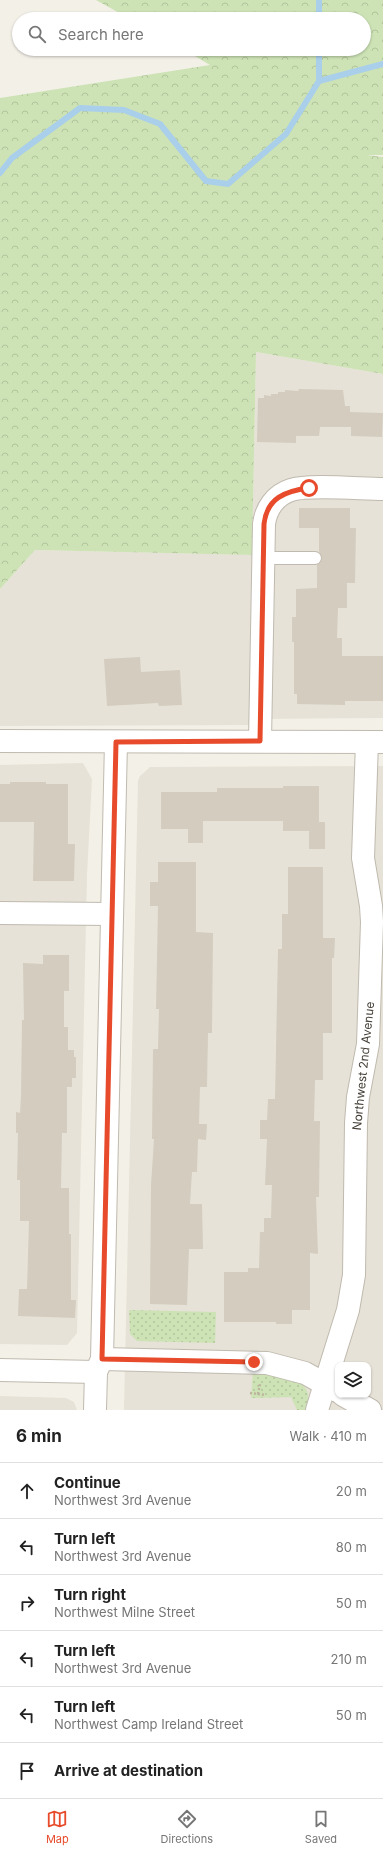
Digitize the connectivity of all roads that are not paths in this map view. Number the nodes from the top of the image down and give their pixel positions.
1 (383, 489) edge
2 (263, 558) junction
3 (315, 558) dead end
4 (0, 741) edge
5 (260, 741) junction
6 (116, 742) junction
7 (375, 742) edge
8 (0, 913) edge
9 (111, 914) junction
10 (377, 1005) edge
11 (99, 1366) junction
12 (0, 1370) edge
13 (332, 1388) edge
14 (348, 1398) edge
15 (96, 1410) edge
16 (317, 1410) edge
17 (370, 1410) edge

1 - 2 street
2 - 3 lane
2 - 5 street
4 - 6 street
5 - 6 street
5 - 7 street
6 - 9 street
7 - 10 street, Northwest 2nd Avenue
8 - 9 street
9 - 11 street
10 - 13 street, Northwest 2nd Avenue
11 - 12 street
11 - 13 street
11 - 15 street
13 - 16 street, Northwest 2nd Avenue
14 - 17 street

